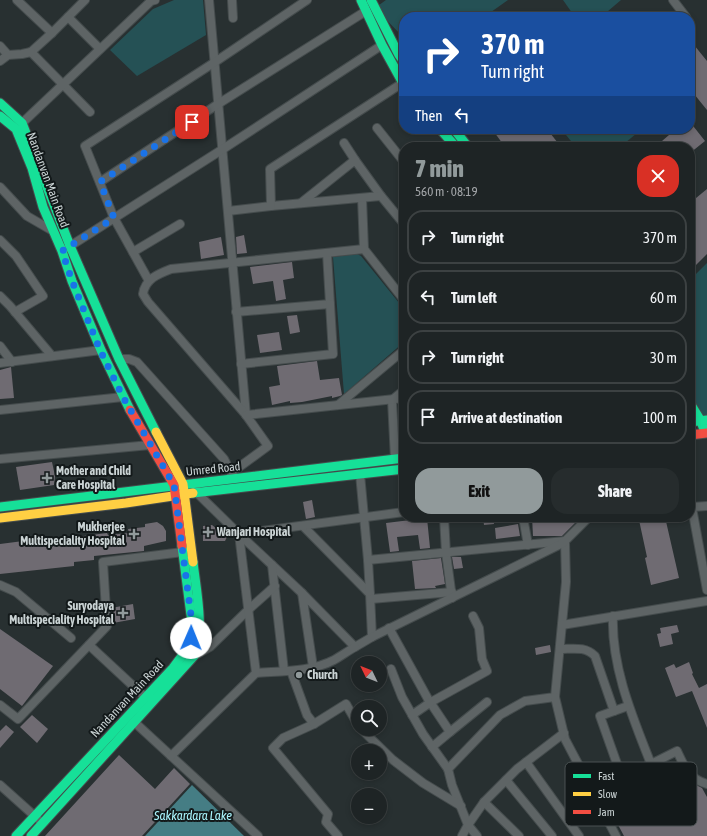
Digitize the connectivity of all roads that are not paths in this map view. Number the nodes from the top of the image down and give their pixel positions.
1 (18, 0) edge
2 (85, 0) edge
3 (155, 0) edge
4 (209, 0) edge
5 (232, 0) edge
6 (307, 0) edge
7 (361, 0) edge
8 (371, 0) edge
9 (673, 0) edge
10 (366, 11) junction
11 (682, 12) edge
12 (68, 17) junction
13 (233, 18) dead end
14 (52, 33) junction
15 (382, 45) junction
16 (0, 46) edge
17 (100, 49) junction
18 (31, 52) junction
19 (8, 55) junction
20 (399, 55) edge
21 (0, 61) edge
22 (215, 62) junction
23 (399, 74) edge
24 (63, 85) junction
25 (399, 86) edge
26 (0, 103) edge
27 (218, 104) junction
28 (90, 112) dead end
29 (0, 116) edge
30 (19, 126) junction
31 (377, 128) dead end
32 (444, 134) edge
33 (458, 134) edge
34 (452, 142) edge
35 (464, 142) edge
36 (344, 143) dead end
37 (222, 149) junction
38 (399, 156) edge
39 (355, 160) junction
40 (100, 182) junction
41 (0, 187) edge
42 (381, 196) junction
43 (362, 198) junction
44 (300, 203) junction
45 (271, 206) junction
46 (228, 211) junction
47 (114, 218) junction
48 (399, 218) edge
49 (180, 224) dead end
50 (53, 231) junction
51 (0, 240) edge
52 (66, 249) junction
53 (364, 249) junction
54 (133, 252) junction
55 (327, 253) junction
56 (232, 263) junction
57 (149, 281) junction
58 (399, 294) edge
59 (0, 296) edge
60 (330, 304) junction
61 (15, 312) junction
62 (236, 312) junction
63 (0, 346) edge
64 (100, 350) junction
65 (399, 354) edge
66 (52, 356) junction
67 (119, 359) junction
68 (12, 362) junction
69 (0, 363) edge
70 (241, 364) junction
71 (399, 394) edge
72 (123, 397) junction
73 (399, 399) edge
74 (392, 400) junction
75 (338, 405) junction
76 (695, 409) edge
77 (0, 410) edge
78 (246, 415) junction
79 (704, 421) edge
80 (706, 433) edge
81 (695, 435) edge
82 (150, 445) junction
83 (399, 458) edge
84 (0, 459) edge
85 (399, 470) edge
86 (360, 474) junction
87 (231, 476) junction
88 (196, 483) junction
89 (233, 489) junction
90 (179, 490) junction
91 (197, 493) junction
92 (707, 506) edge
93 (0, 507) edge
94 (695, 507) edge
95 (399, 513) edge
96 (0, 518) edge
97 (364, 518) junction
98 (444, 522) edge
99 (524, 522) edge
100 (584, 522) edge
101 (695, 522) edge
102 (303, 526) junction
103 (239, 534) junction
104 (565, 541) junction
105 (528, 545) junction
106 (183, 552) junction
107 (446, 553) junction
108 (368, 560) junction
109 (272, 565) junction
110 (0, 585) edge
111 (275, 586) junction
112 (707, 590) edge
113 (302, 593) junction
114 (452, 595) junction
115 (371, 597) junction
116 (707, 601) edge
117 (248, 610) junction
118 (473, 616) dead end
119 (613, 616) junction
120 (562, 625) junction
121 (389, 628) junction
122 (372, 637) junction
123 (71, 638) dead end
124 (89, 645) junction
125 (355, 646) junction
126 (560, 649) junction
127 (194, 656) junction
128 (313, 666) junction
129 (391, 669) dead end
130 (288, 671) junction
131 (256, 673) junction
132 (555, 696) junction
133 (145, 697) junction
134 (431, 702) junction
135 (487, 702) dead end
136 (0, 705) edge
137 (628, 706) junction
138 (614, 711) junction
139 (351, 713) edge
140 (412, 715) junction
141 (131, 719) junction
142 (314, 724) junction
143 (450, 732) junction
144 (564, 733) junction
145 (368, 736) edge
146 (432, 747) junction
147 (170, 756) junction
148 (526, 762) junction
149 (577, 762) edge
150 (616, 762) edge
151 (650, 762) edge
152 (655, 762) edge
153 (683, 762) edge
154 (448, 769) junction
155 (506, 780) junction
156 (697, 781) edge
157 (707, 784) edge
158 (0, 785) edge
159 (484, 802) junction
160 (461, 806) junction
161 (35, 816) junction
162 (565, 816) edge
163 (42, 823) junction
164 (468, 825) junction
165 (572, 826) edge
166 (611, 826) edge
167 (16, 836) edge
168 (31, 836) edge
169 (258, 836) edge
170 (338, 836) edge
171 (462, 836) edge
172 (477, 836) edge
173 (519, 836) edge
174 (552, 836) edge
175 (579, 836) edge
176 (616, 836) edge

1 - 14 street
2 - 12 street
3 - 17 street
4 - 22 street
5 - 13 street
6 - 22 street
7 - 10 main road
8 - 20 main road
9 - 11 street
10 - 15 main road
10 - 27 street
12 - 14 street
12 - 17 street
14 - 18 street
15 - 23 main road
15 - 37 street
16 - 19 street
17 - 24 street
18 - 19 street
18 - 24 street
19 - 21 street
22 - 27 street
22 - 40 street
24 - 28 street
24 - 30 street
25 - 45 street
26 - 30 main road
27 - 37 street
27 - 40 street
29 - 30 main road, Nandanvan Main Road
30 - 50 main road, Nandanvan Main Road
30 - 52 main road
31 - 38 street
32 - 34 main road
33 - 35 main road
36 - 39 street
37 - 46 street
37 - 47 street
39 - 42 street
39 - 44 street
40 - 47 street
41 - 50 street
42 - 43 street
42 - 48 street
43 - 44 street
43 - 53 street
44 - 45 street
45 - 46 street
46 - 56 street
47 - 52 street
47 - 54 street
49 - 54 street
50 - 52 main road, Nandanvan Main Road
51 - 61 street
52 - 64 main road, Nandanvan Main Road
52 - 67 main road
53 - 55 street
53 - 58 street
54 - 57 street
55 - 56 street
55 - 60 street
56 - 57 street
56 - 62 street
57 - 78 street
59 - 61 street
60 - 62 street
60 - 70 street
61 - 66 street
62 - 70 street
63 - 68 street
64 - 66 street
64 - 72 main road, Nandanvan Main Road
65 - 75 street
66 - 68 street
67 - 87 street
67 - 90 main road
68 - 69 street
70 - 78 street
71 - 74 street
72 - 77 street
72 - 82 main road, Nandanvan Main Road
73 - 74 street
74 - 75 street
74 - 83 street
75 - 78 street
76 - 79 main road
78 - 87 street
79 - 80 main road
80 - 81 main road
82 - 84 street
82 - 90 main road, Nandanvan Main Road
83 - 87 main road, Umred Road
85 - 86 main road
86 - 89 main road
86 - 97 street
87 - 88 main road, Umred Road
87 - 89 street
88 - 90 main road, Umred Road
88 - 91 street
89 - 91 main road
90 - 91 main road
90 - 93 main road, Umred Road
90 - 96 main road
90 - 106 main road, Nandanvan Main Road
90 - 127 main road
91 - 103 street
92 - 94 street
95 - 97 street
97 - 102 street
97 - 108 street
98 - 107 street
99 - 105 street
100 - 104 street
101 - 112 street
102 - 103 street
102 - 115 street
103 - 109 street
103 - 117 street
104 - 105 street
104 - 114 street
104 - 120 street
105 - 107 street
106 - 124 street
106 - 133 main road, Nandanvan Main Road
107 - 108 street
107 - 114 street
108 - 115 street
109 - 111 street
109 - 113 street
110 - 123 street
111 - 117 street
111 - 130 street
113 - 125 street
113 - 128 street
114 - 115 street
114 - 121 street
115 - 122 street
116 - 119 street
117 - 127 street
117 - 131 street
118 - 134 street
119 - 120 street
119 - 137 street
120 - 126 street
121 - 122 street
121 - 134 street
122 - 125 street
124 - 133 street
124 - 136 street
125 - 128 street
126 - 132 street
126 - 138 street
127 - 141 main road
128 - 130 street
129 - 140 street
130 - 131 street
130 - 142 street
131 - 147 street
132 - 144 street
132 - 154 street
133 - 141 main road, Nandanvan Main Road
134 - 140 street
134 - 143 street
135 - 143 street
137 - 138 street
137 - 151 street
138 - 150 street
139 - 142 street
140 - 146 street
141 - 147 street
141 - 161 main road, Nandanvan Main Road
141 - 163 main road
142 - 170 street
143 - 146 street
144 - 148 street
144 - 149 street
145 - 160 street
146 - 154 street
147 - 169 street
148 - 155 street
148 - 162 street
152 - 153 street
154 - 160 street
155 - 159 street
155 - 174 street
156 - 157 street
158 - 161 street
159 - 164 street
159 - 173 street
160 - 164 street
161 - 163 street
161 - 167 main road, Nandanvan Main Road
163 - 168 main road
164 - 171 street
164 - 172 street
165 - 175 street
166 - 176 street

